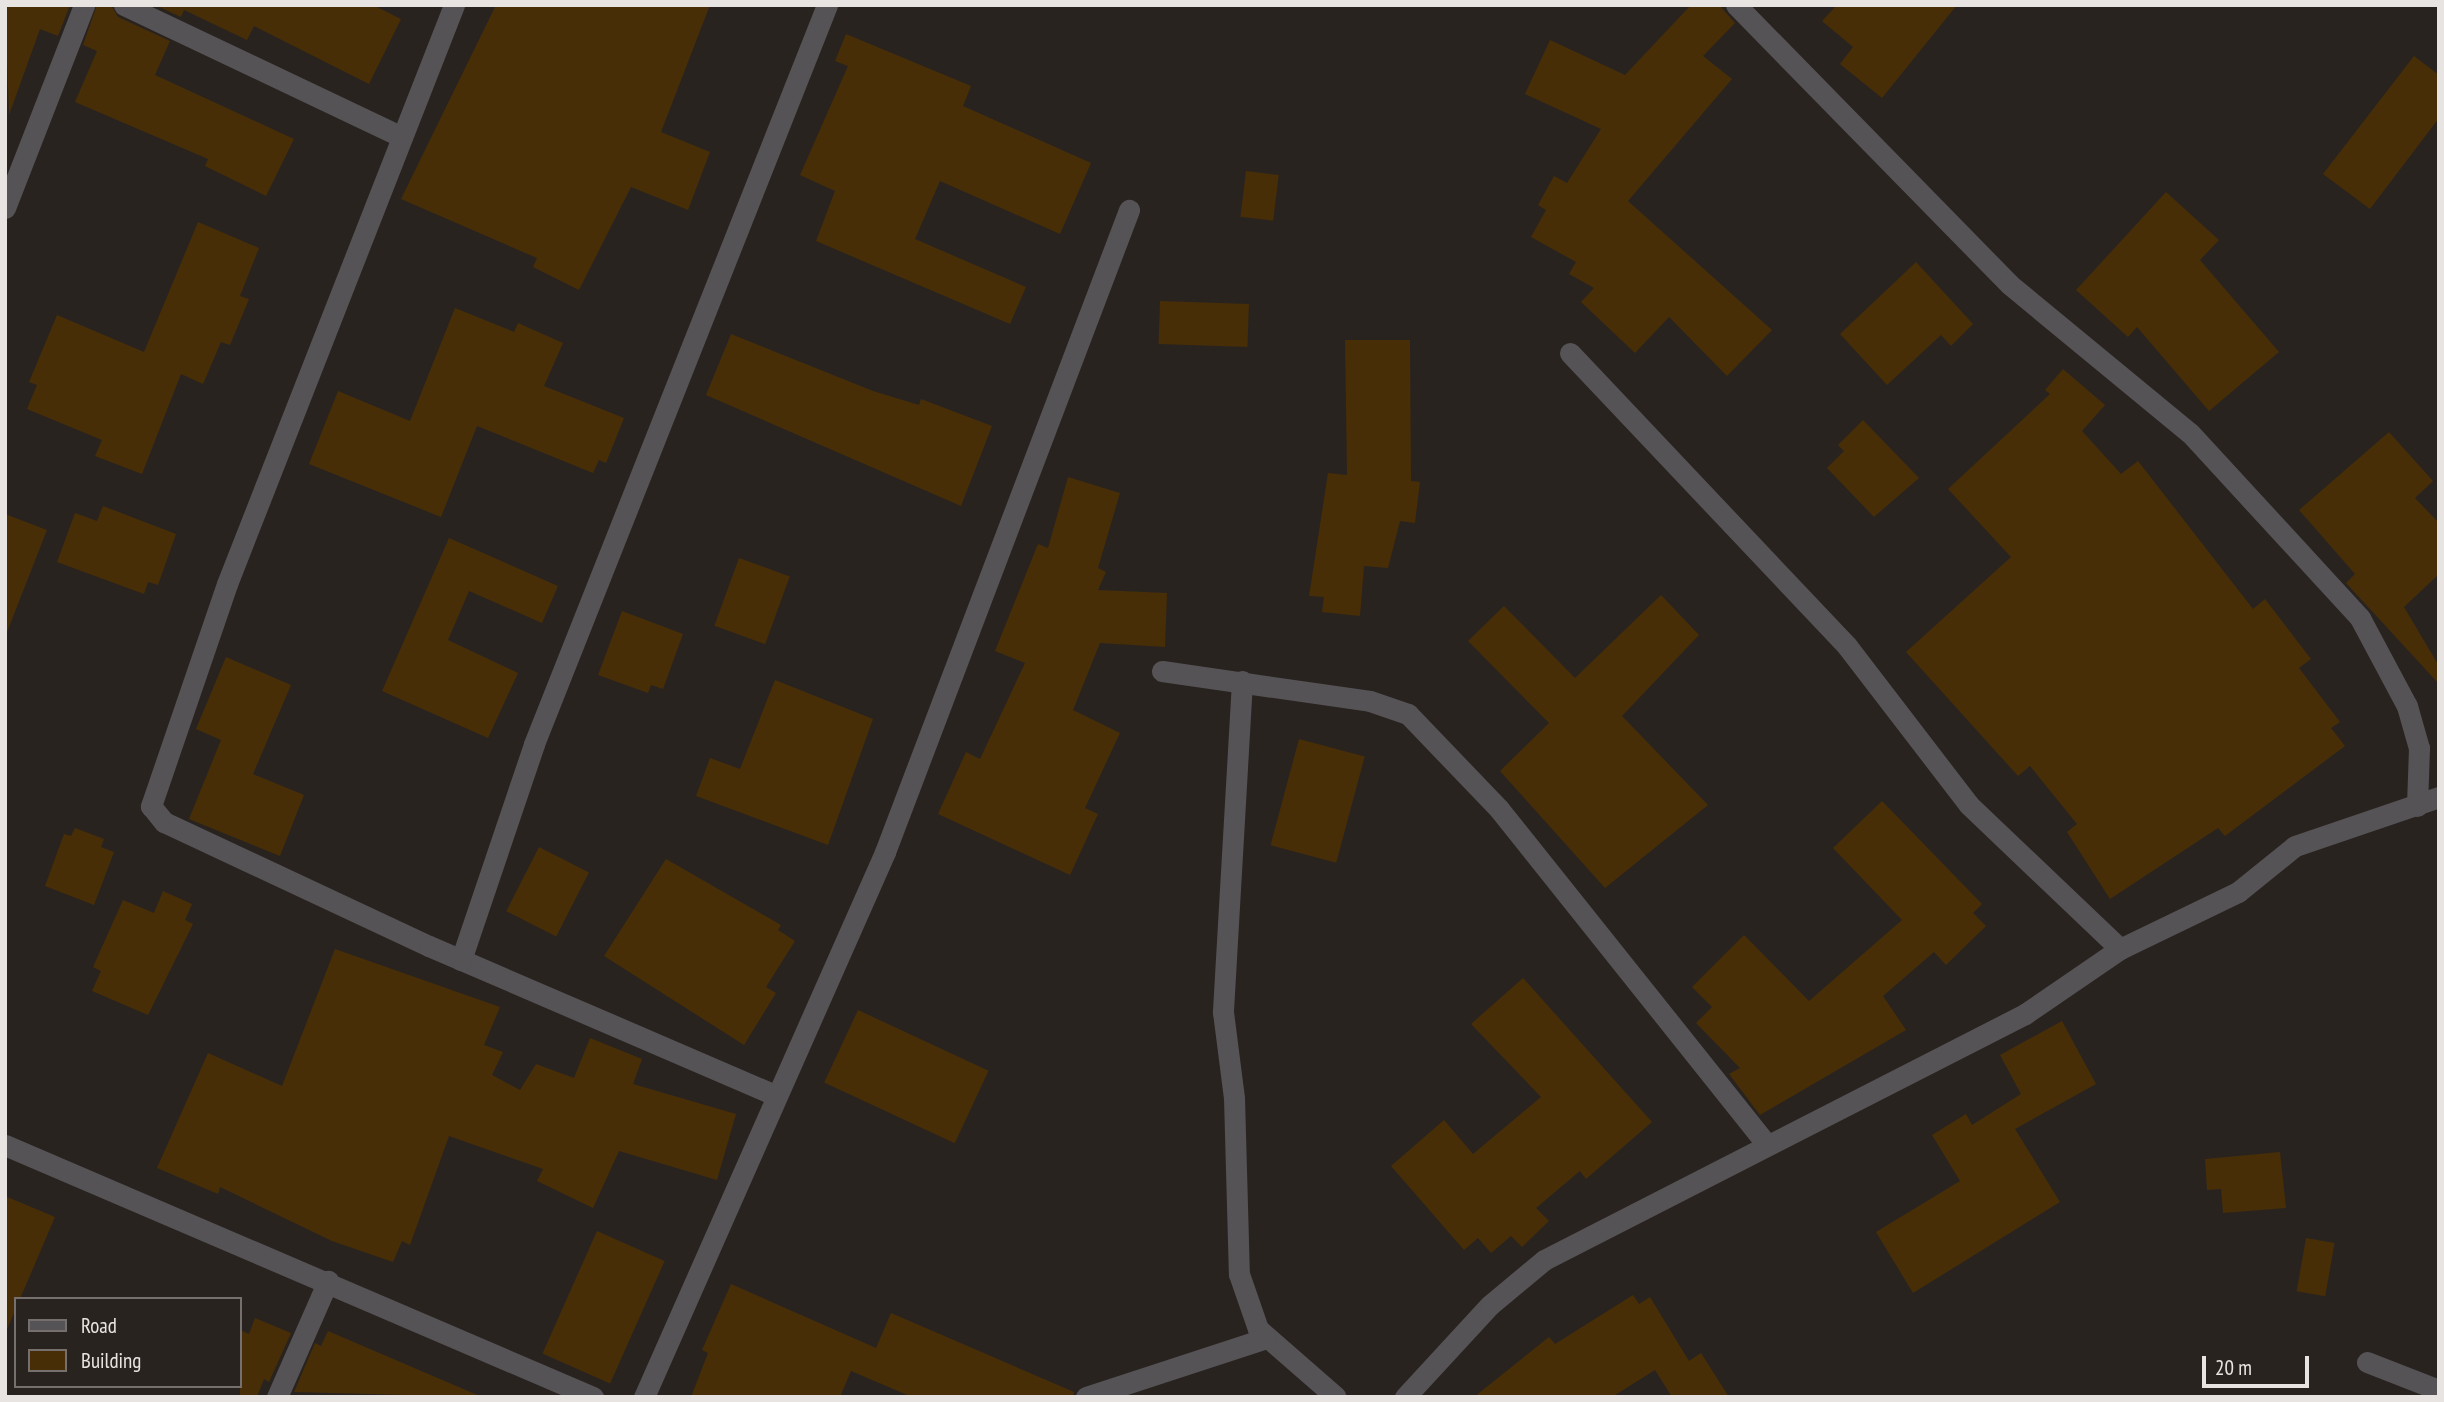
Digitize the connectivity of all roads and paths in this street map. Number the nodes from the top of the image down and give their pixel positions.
1 (84, 5) edge
2 (124, 5) edge
3 (454, 5) edge
4 (827, 5) edge
5 (1736, 5) edge
6 (400, 136) junction
7 (5, 208) edge
8 (1129, 210) dead end
9 (1570, 354) dead end
10 (1162, 671) dead end
11 (1242, 681) junction
12 (2439, 797) edge
13 (2417, 806) junction
14 (2120, 949) junction
15 (461, 960) junction
16 (773, 1094) junction
17 (1765, 1142) junction
18 (5, 1145) edge
19 (328, 1281) junction
20 (1266, 1338) junction
21 (2367, 1362) dead end
22 (2439, 1390) edge
23 (277, 1397) edge
24 (593, 1397) edge
25 (644, 1397) edge
26 (1086, 1397) edge
27 (1336, 1397) edge
28 (1405, 1397) edge

1 - 7 street
2 - 6 street
3 - 6 street
4 - 15 street
5 - 13 street
6 - 15 street
8 - 16 street
9 - 14 street
10 - 11 street
11 - 17 street
11 - 20 street
12 - 13 street
13 - 14 street
14 - 17 street
15 - 16 street
16 - 25 street
17 - 28 street
18 - 19 street
19 - 23 street
19 - 24 street
20 - 26 street
20 - 27 street
21 - 22 street

